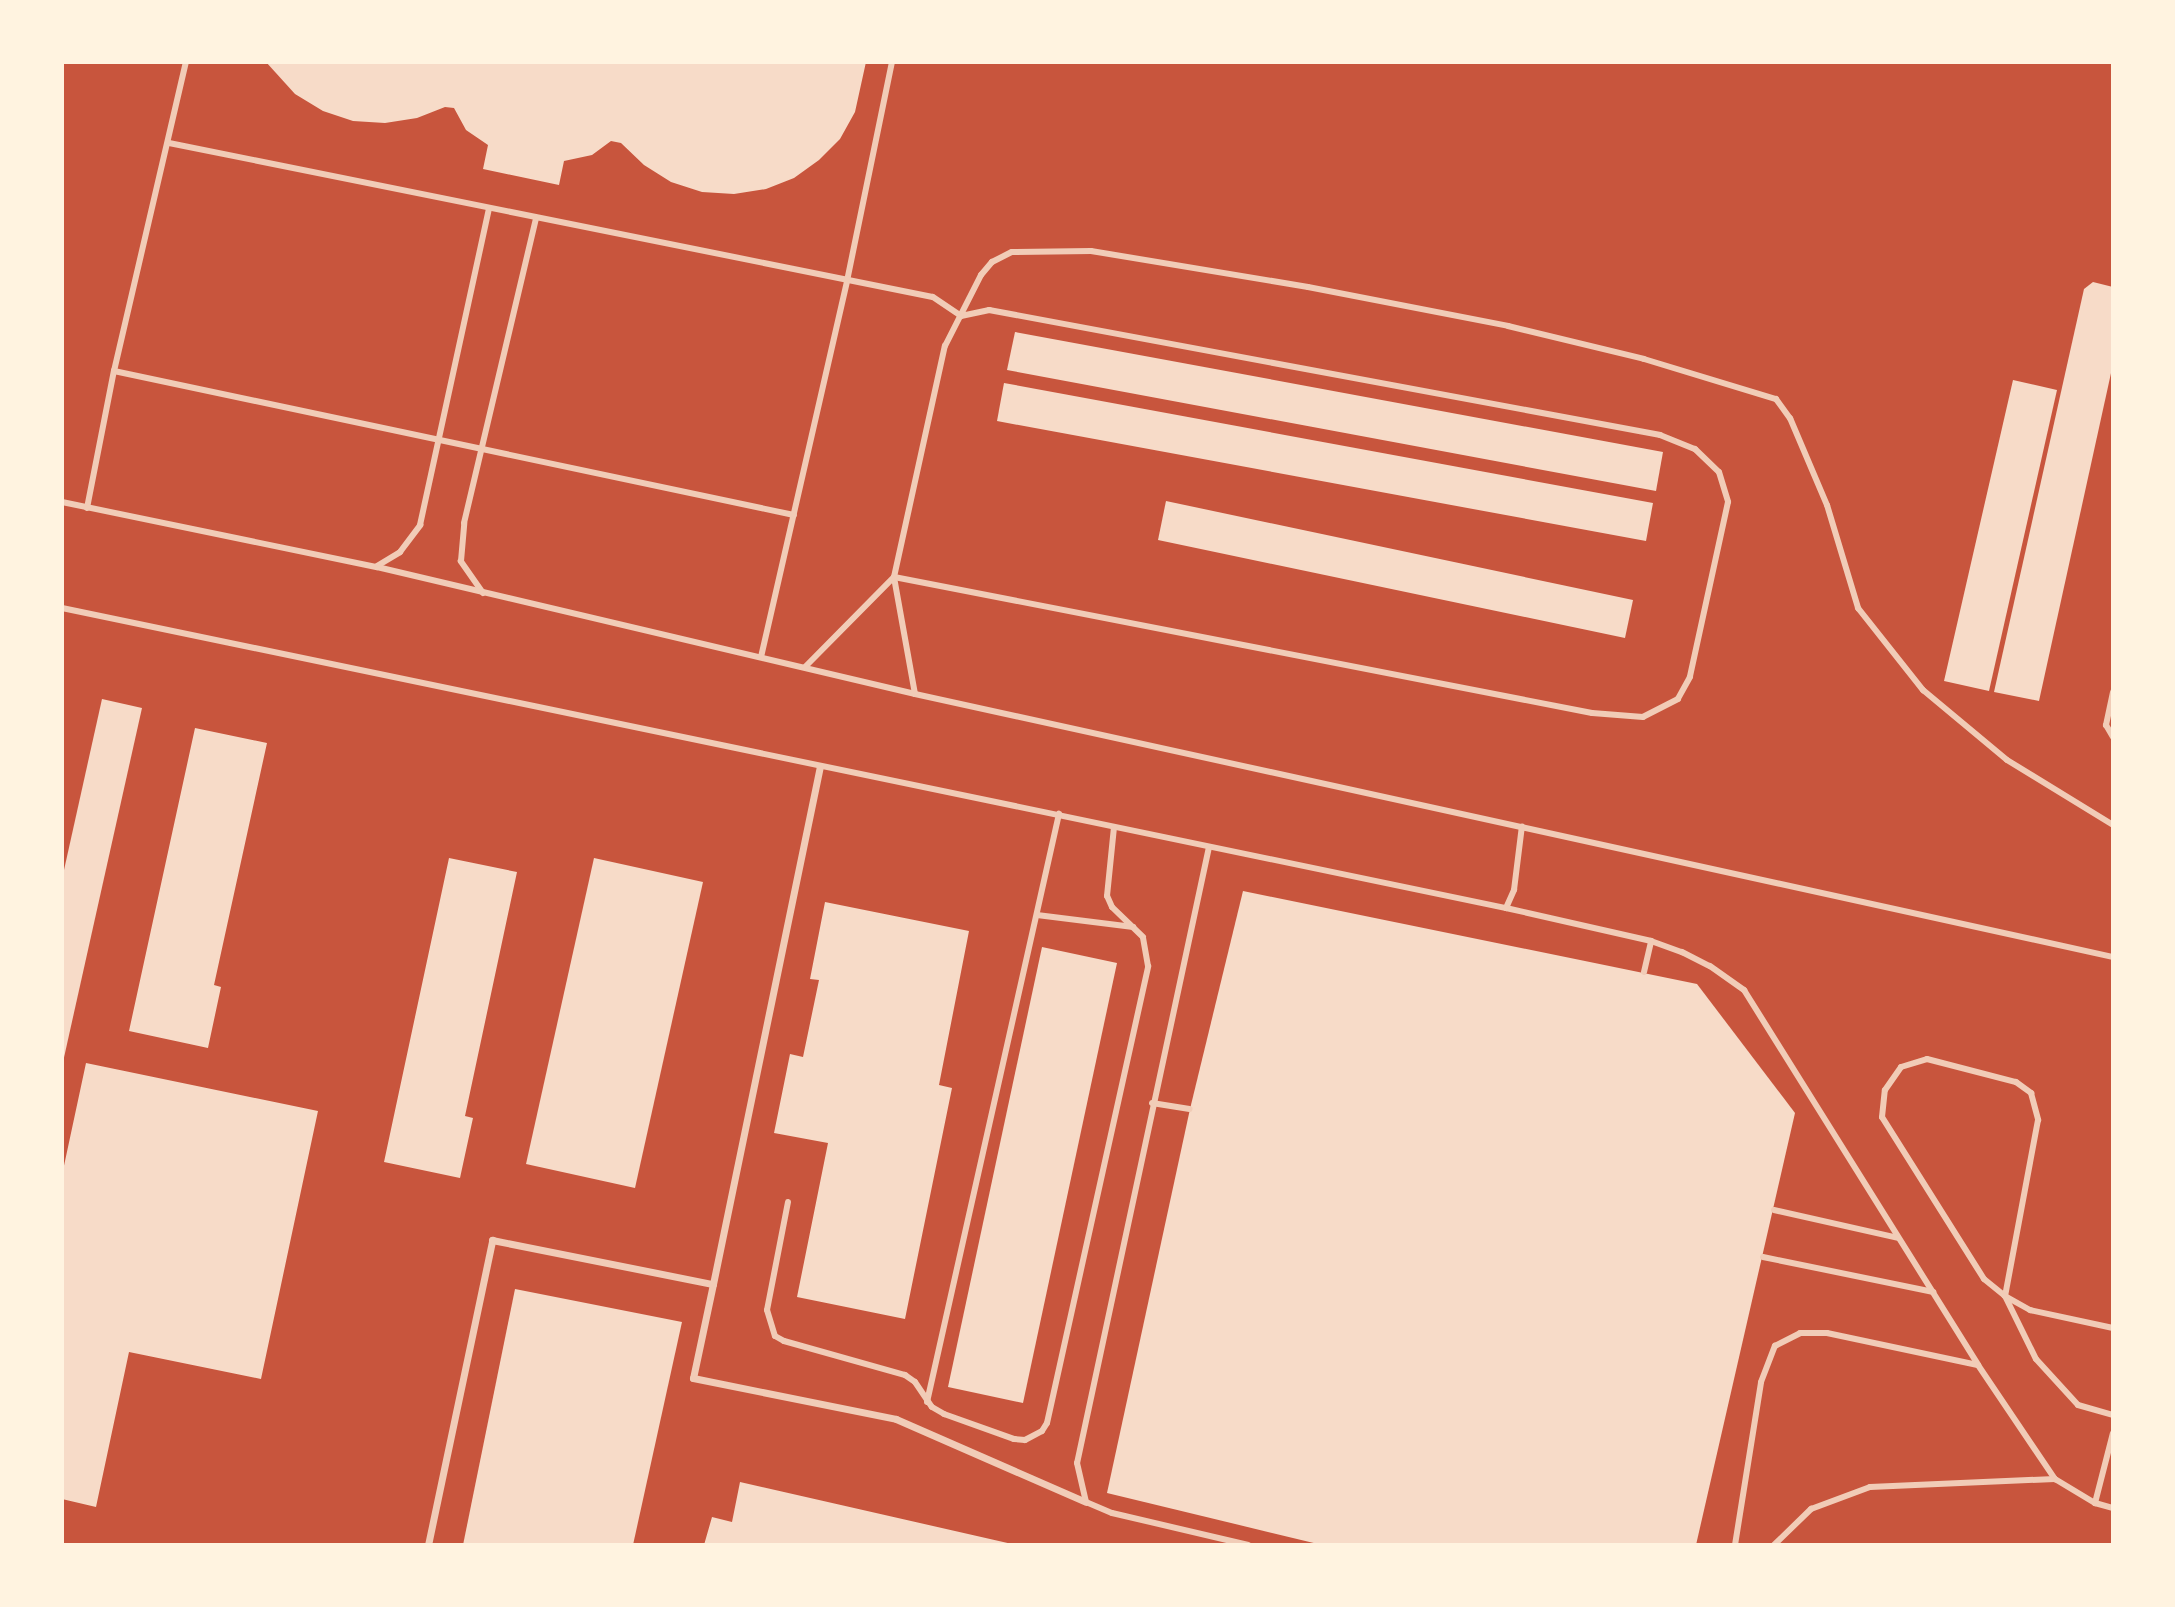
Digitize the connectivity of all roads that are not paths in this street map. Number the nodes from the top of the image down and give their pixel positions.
1 (186, 62) edge
2 (892, 62) edge
3 (169, 143) junction
4 (489, 208) junction
5 (536, 218) junction
6 (847, 281) junction
7 (961, 316) junction
8 (114, 371) junction
9 (438, 440) junction
10 (483, 449) junction
11 (62, 502) edge
12 (87, 508) junction
13 (794, 515) junction
14 (377, 567) junction
15 (894, 577) junction
16 (483, 593) junction
17 (62, 608) edge
18 (761, 657) junction
19 (805, 667) junction
20 (2113, 692) edge
21 (915, 694) junction
22 (2113, 737) edge
23 (820, 766) junction
24 (1059, 814) junction
25 (2113, 825) edge
26 (1522, 826) junction
27 (1114, 827) junction
28 (1209, 847) junction
29 (1506, 908) junction
30 (1037, 915) junction
31 (1134, 927) junction
32 (1651, 941) junction
33 (2113, 957) edge
34 (1644, 972) dead end
35 (1152, 1103) junction
36 (1190, 1109) dead end
37 (788, 1202) dead end
38 (1774, 1210) dead end
39 (1898, 1238) junction
40 (1763, 1257) dead end
41 (713, 1284) junction
42 (1933, 1292) junction
43 (2005, 1296) junction
44 (2113, 1328) edge
45 (1978, 1365) junction
46 (927, 1402) junction
47 (2113, 1415) edge
48 (2113, 1433) edge
49 (2055, 1479) junction
50 (1086, 1502) junction
51 (2095, 1503) junction
52 (2113, 1508) edge
53 (428, 1545) edge
54 (1248, 1545) edge
55 (1735, 1545) edge
56 (1774, 1545) edge

1 - 3 lane
2 - 6 lane
3 - 4 lane
3 - 8 lane
4 - 5 lane
4 - 9 lane
5 - 6 lane
5 - 10 lane
6 - 7 lane
6 - 13 lane
7 - 15 lane
7 - 15 lane
7 - 25 lane
8 - 9 lane
8 - 12 lane
9 - 10 lane
9 - 14 lane
10 - 13 lane
10 - 16 lane
11 - 12 lane
12 - 14 lane
13 - 18 lane
14 - 16 lane
15 - 19 lane
15 - 21 lane
16 - 18 lane
17 - 23 lane
18 - 19 lane
19 - 21 lane
20 - 22 lane
21 - 26 lane
23 - 24 lane
23 - 41 street
24 - 27 lane
24 - 30 lane
26 - 29 lane
26 - 33 lane
27 - 28 lane
27 - 31 lane
28 - 29 lane
28 - 35 lane
29 - 32 lane
30 - 31 lane
30 - 46 lane
31 - 46 lane
32 - 34 lane
32 - 39 lane
35 - 36 lane
35 - 50 lane
37 - 46 lane
38 - 39 lane
39 - 42 lane
40 - 42 lane
41 - 50 street
41 - 53 street
42 - 45 lane
43 - 43 lane
43 - 44 lane
43 - 47 lane
45 - 49 lane
45 - 55 lane
48 - 51 lane
49 - 51 lane
49 - 56 lane
50 - 54 lane
51 - 52 lane

